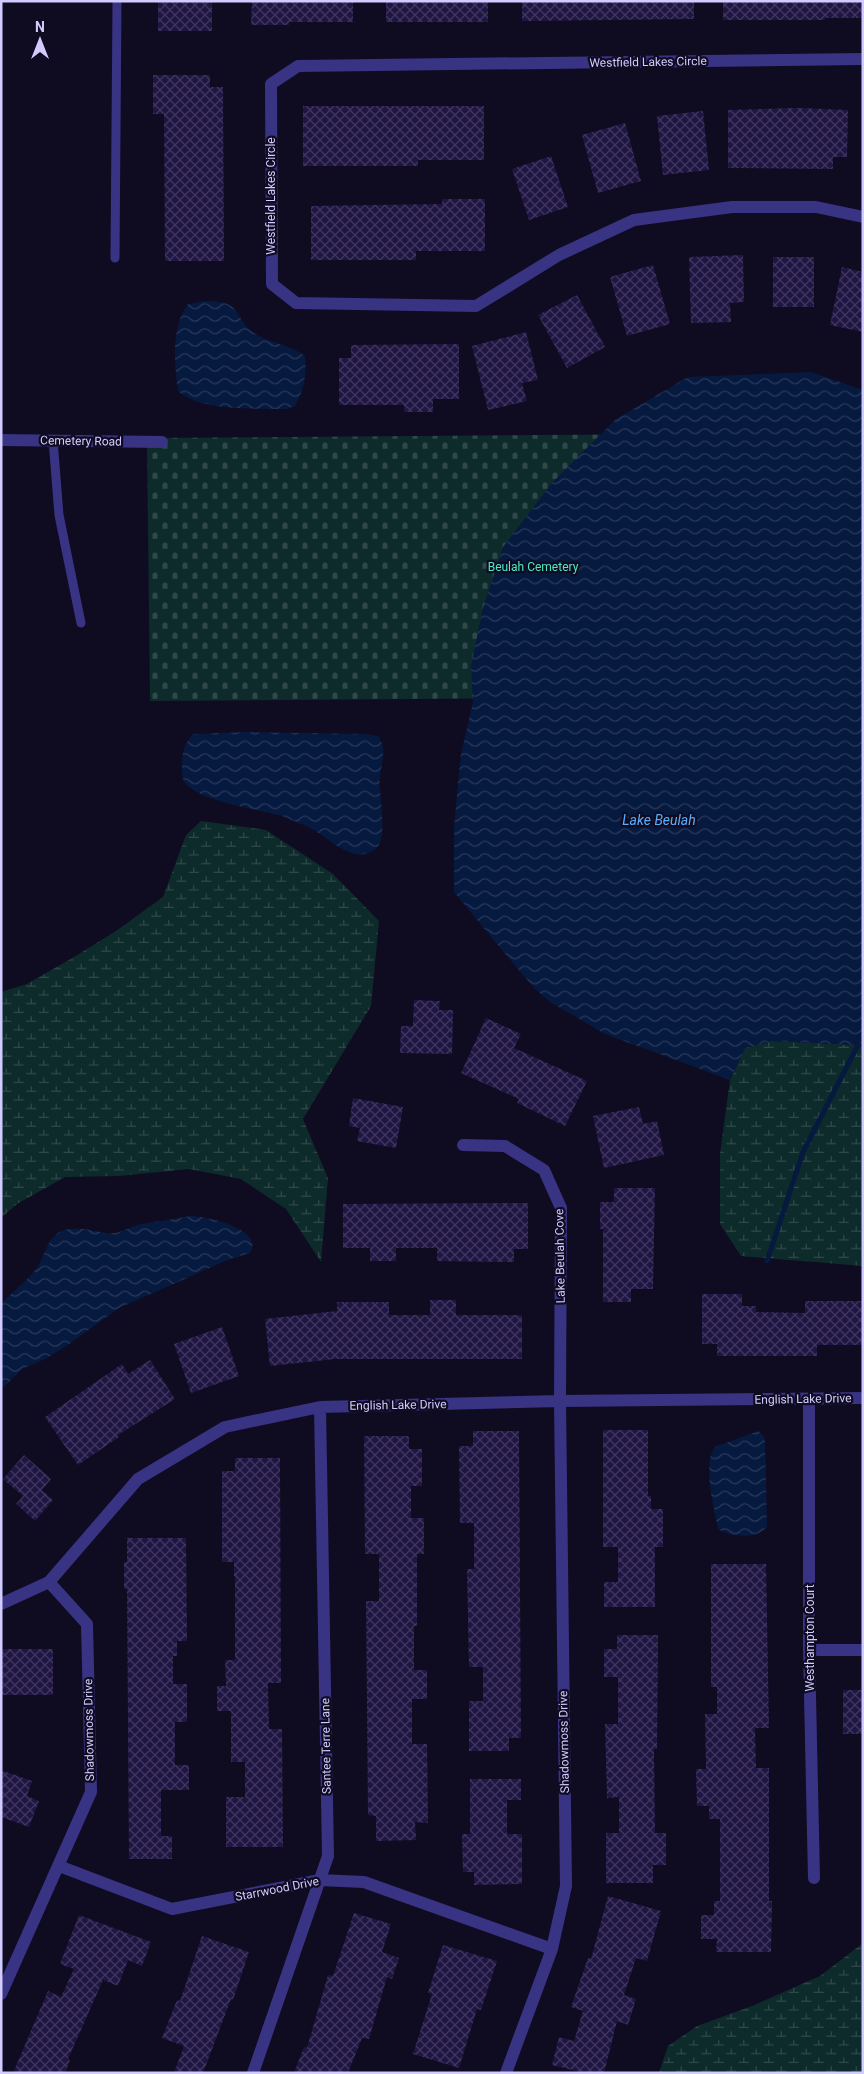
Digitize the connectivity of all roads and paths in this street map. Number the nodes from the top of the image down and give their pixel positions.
1 (117, 1) edge
2 (863, 59) edge
3 (863, 217) edge
4 (116, 258) dead end
5 (1, 440) edge
6 (53, 440) junction
7 (162, 442) dead end
8 (81, 623) dead end
9 (464, 1145) dead end
10 (809, 1398) junction
11 (863, 1398) edge
12 (560, 1401) junction
13 (320, 1407) junction
14 (49, 1582) junction
15 (1, 1604) edge
16 (809, 1650) junction
17 (863, 1650) edge
18 (60, 1866) junction
19 (814, 1878) dead end
20 (320, 1880) junction
21 (552, 1949) junction
22 (1, 1994) edge
23 (253, 2073) edge
24 (506, 2073) edge

1 - 4 lane
2 - 3 street, Westfield Lakes Circle
5 - 6 street, Cemetery Road
6 - 7 street, Cemetery Road
6 - 8 lane
9 - 12 street, Lake Beulah Cove
10 - 11 street, English Lake Drive
10 - 12 street, English Lake Drive
10 - 16 street, Westhampton Court
12 - 13 street, English Lake Drive
12 - 21 street, Shadowmoss Drive
13 - 14 street, English Lake Drive
13 - 20 street, Santee Terre Lane
14 - 15 street, English Lake Drive
14 - 18 street, Shadowmoss Drive
16 - 17 street
16 - 19 street, Westhampton Court
18 - 20 street, Starrwood Drive
18 - 22 street, Shadowmoss Drive
20 - 21 street, Starrwood Drive
20 - 23 street, Santee Terre Lane
21 - 24 street, Shadowmoss Drive

